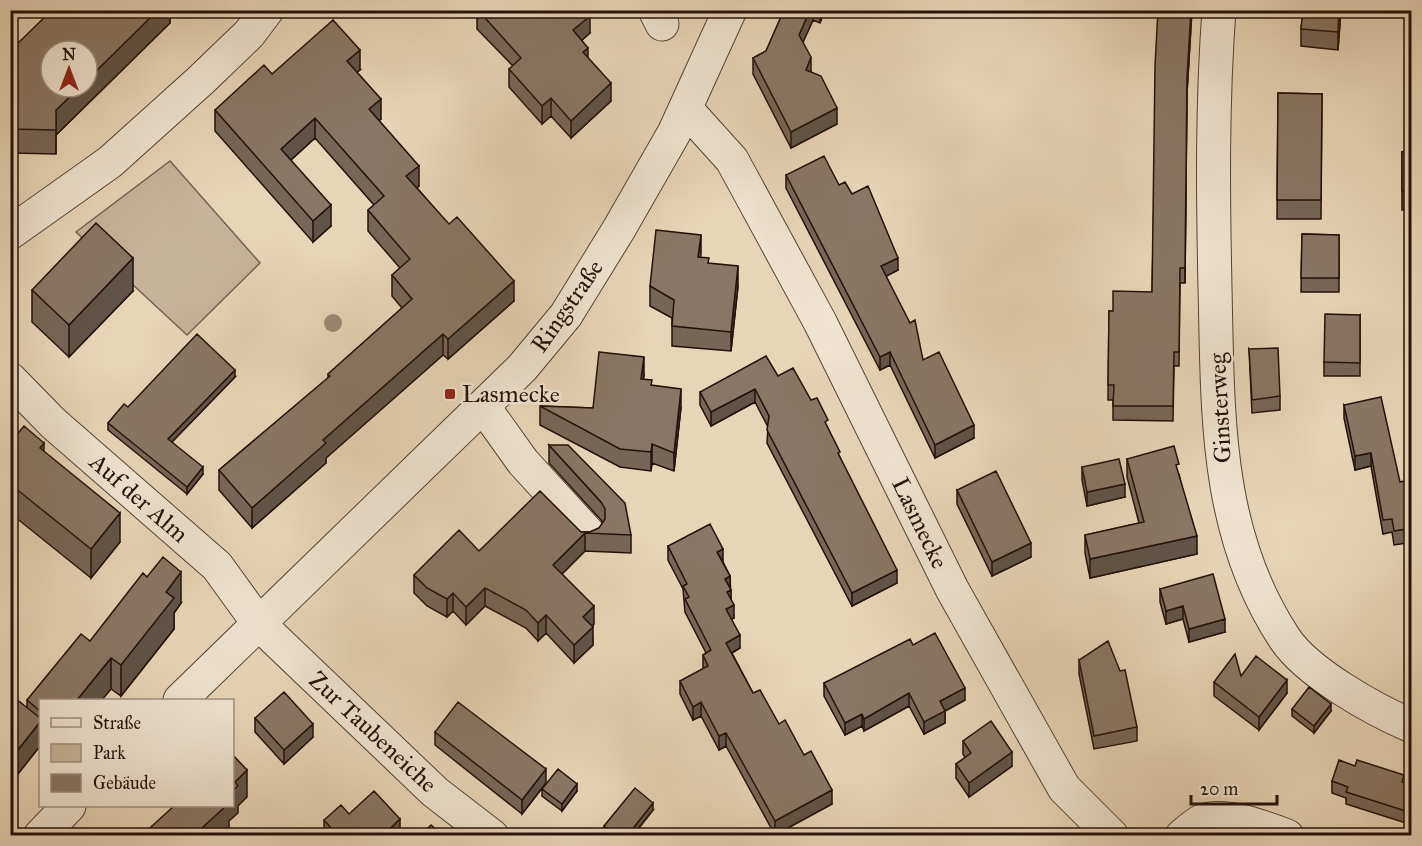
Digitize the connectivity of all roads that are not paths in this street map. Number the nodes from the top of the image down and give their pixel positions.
1 (267, 10) edge
2 (730, 10) edge
3 (1219, 10) edge
4 (686, 109) junction
5 (10, 233) edge
6 (10, 379) edge
7 (483, 406) junction
8 (587, 532) edge
9 (260, 624) junction
10 (181, 699) edge
11 (1412, 726) edge
12 (68, 807) edge
13 (46, 834) edge
14 (492, 836) edge
15 (1112, 836) edge
16 (1182, 836) edge
17 (1287, 836) edge

1 - 5 street
2 - 4 street, Ringstraße
3 - 11 street, Ginsterweg
4 - 7 street, Ringstraße
4 - 15 street, Lasmecke
6 - 9 street, Auf der Alm
7 - 8 street
7 - 9 street, Ringstraße
9 - 10 street, Ringstraße
9 - 14 street, Zur Taubeneiche
12 - 13 street
16 - 17 street

